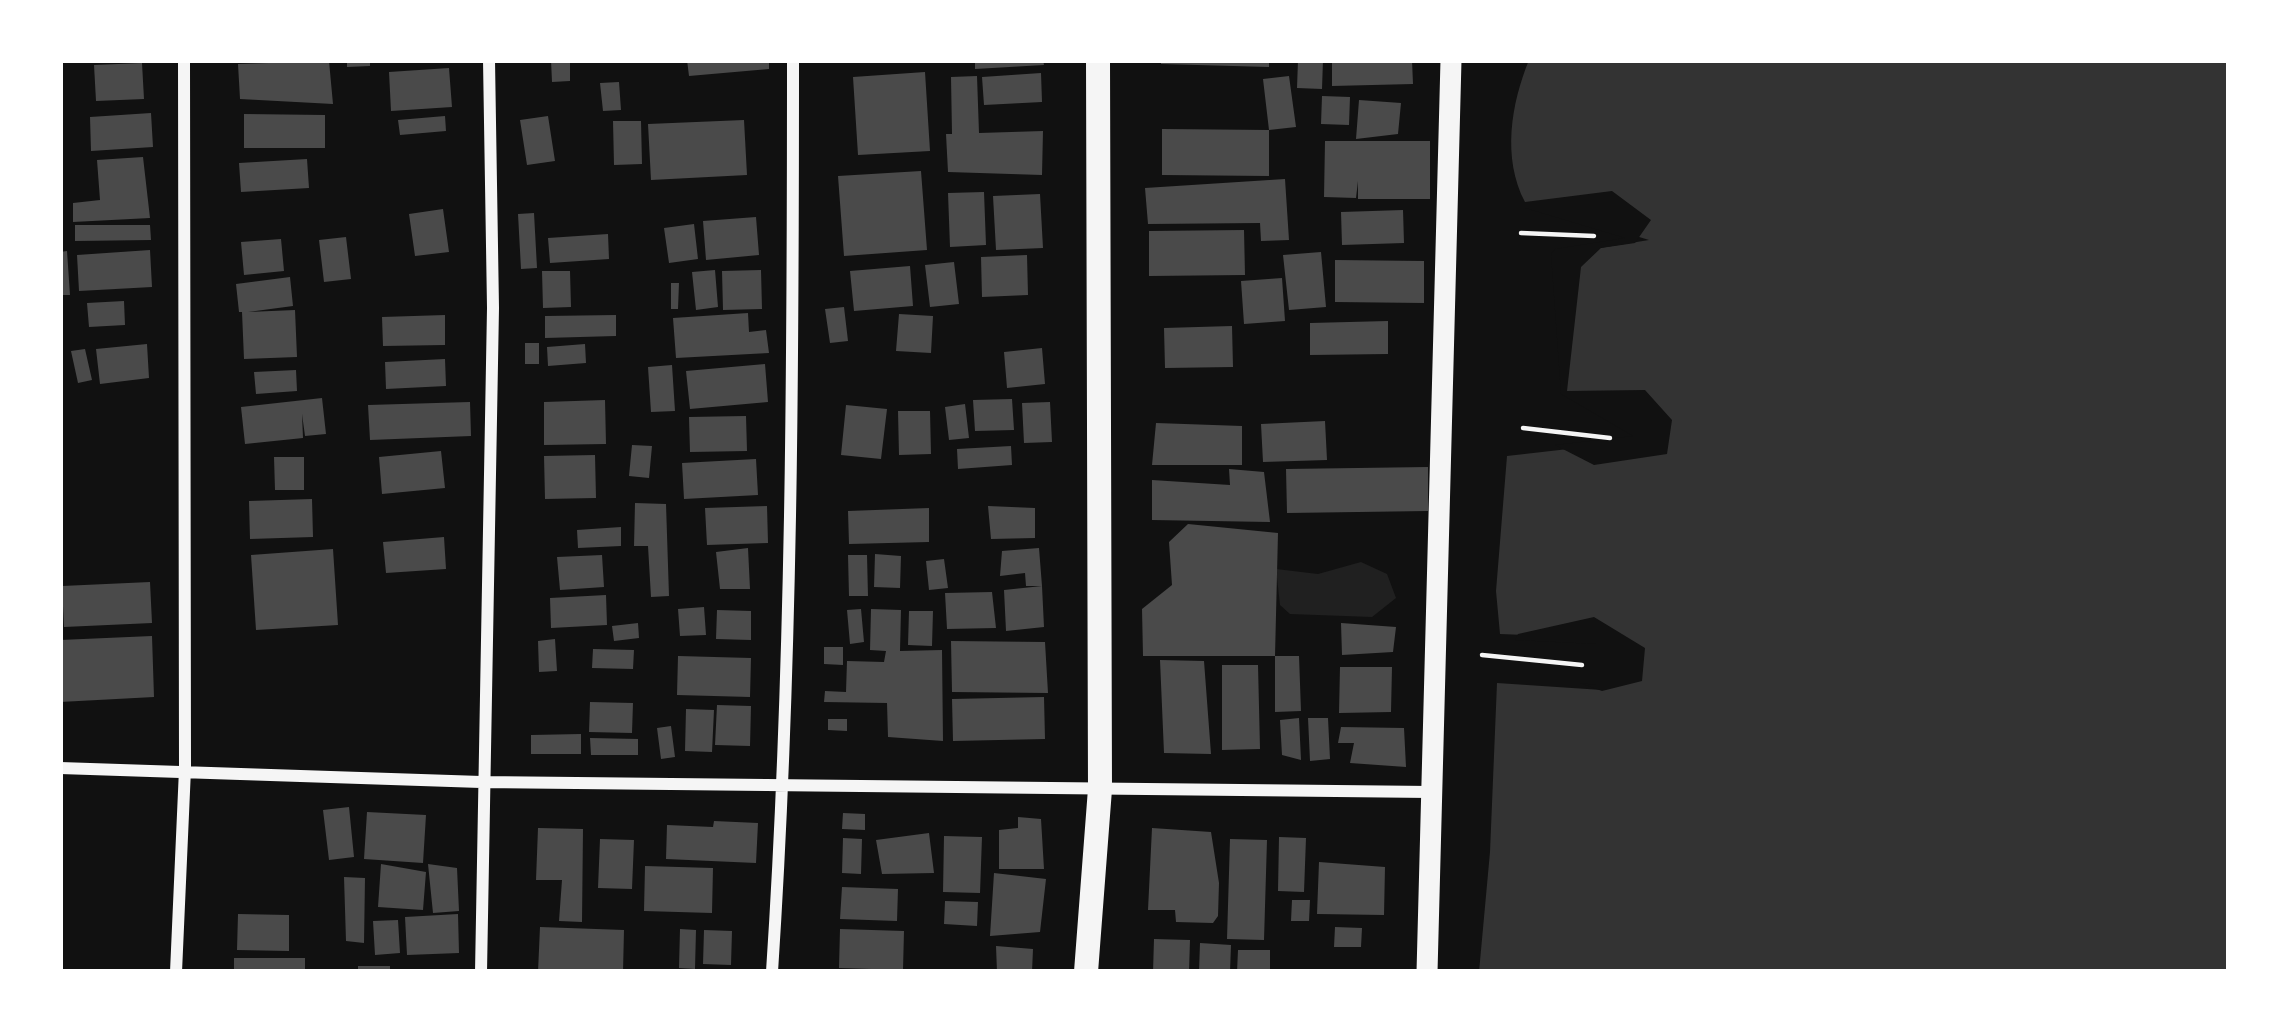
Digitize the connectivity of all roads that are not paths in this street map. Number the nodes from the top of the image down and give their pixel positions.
1 (184, 60) edge
2 (489, 60) edge
3 (793, 60) edge
4 (1098, 60) edge
5 (1451, 60) edge
6 (60, 768) edge
7 (185, 770) junction
8 (482, 782) junction
9 (784, 785) junction
10 (1100, 789) junction
11 (1430, 792) junction
12 (176, 972) edge
13 (481, 972) edge
14 (772, 972) edge
15 (1086, 972) edge
16 (1427, 972) edge

1 - 7 street
2 - 8 street
3 - 9 street
4 - 10 main road
5 - 11 main road
6 - 7 street
7 - 8 street
7 - 12 street
8 - 9 street
8 - 13 street
9 - 10 street
9 - 14 street
10 - 11 street
10 - 15 main road
11 - 16 main road

